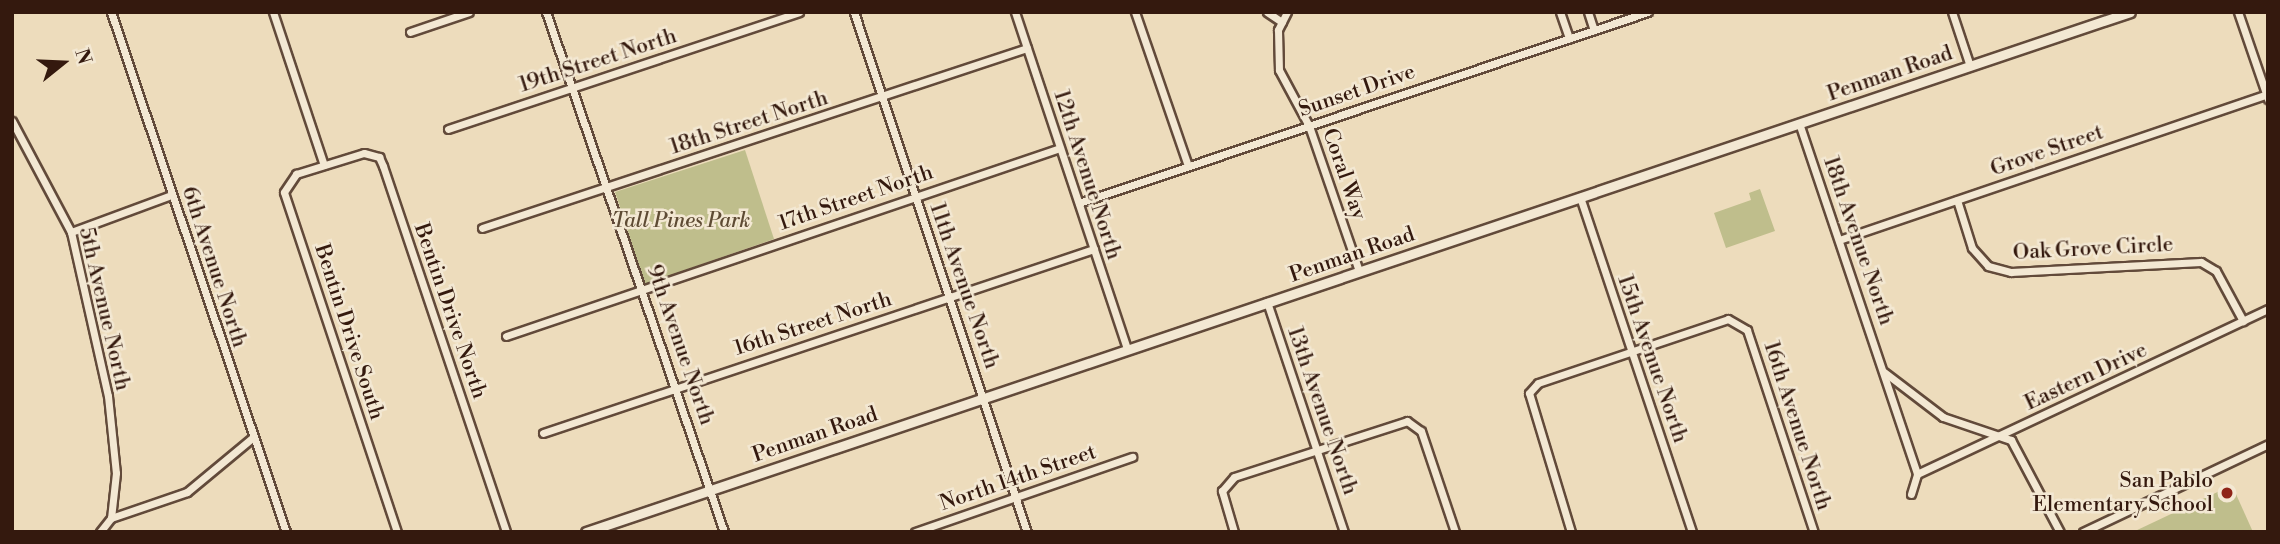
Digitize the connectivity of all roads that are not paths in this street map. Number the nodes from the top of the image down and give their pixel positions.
1 (111, 12) edge
2 (273, 12) edge
3 (469, 12) edge
4 (546, 12) edge
5 (799, 12) edge
6 (853, 12) edge
7 (1015, 12) edge
8 (1135, 12) edge
9 (1266, 12) edge
10 (1287, 12) edge
11 (1560, 12) edge
12 (1587, 12) edge
13 (1647, 12) edge
14 (1952, 12) edge
15 (2130, 12) edge
16 (2238, 12) edge
17 (1282, 22) junction
18 (1594, 30) junction
19 (410, 32) dead end
20 (1569, 38) junction
21 (1027, 48) junction
22 (1970, 66) junction
23 (574, 89) junction
24 (2267, 97) edge
25 (881, 98) junction
26 (12, 121) edge
27 (1799, 123) junction
28 (1309, 126) junction
29 (448, 130) dead end
30 (1060, 148) junction
31 (324, 165) junction
32 (1188, 166) junction
33 (608, 189) junction
34 (171, 195) junction
35 (915, 197) junction
36 (1580, 197) junction
37 (1957, 200) junction
38 (1079, 203) junction
39 (482, 228) dead end
40 (71, 232) junction
41 (1839, 240) junction
42 (1094, 249) junction
43 (1359, 271) junction
44 (641, 289) junction
45 (948, 298) junction
46 (1266, 302) junction
47 (2268, 309) edge
48 (2243, 321) junction
49 (506, 336) dead end
50 (1127, 349) junction
51 (1631, 351) junction
52 (1882, 371) junction
53 (676, 388) junction
54 (982, 397) junction
55 (543, 433) dead end
56 (2001, 434) junction
57 (252, 438) junction
58 (2268, 444) edge
59 (1317, 450) junction
60 (1132, 457) dead end
61 (1917, 474) junction
62 (710, 489) junction
63 (1911, 494) dead end
64 (1016, 498) junction
65 (111, 518) junction
66 (100, 532) edge
67 (286, 532) edge
68 (397, 532) edge
69 (506, 532) edge
70 (586, 532) edge
71 (724, 532) edge
72 (915, 532) edge
73 (1027, 532) edge
74 (1234, 532) edge
75 (1345, 532) edge
76 (1455, 532) edge
77 (1572, 532) edge
78 (1692, 532) edge
79 (1814, 532) edge
80 (2060, 532) edge
81 (2083, 532) edge

1 - 34 street, 6th Avenue North
2 - 31 street
3 - 19 street
4 - 23 street, 9th Avenue North
5 - 23 street, 19th Street North
6 - 25 street, 11th Avenue North
7 - 21 street, 12th Avenue North
8 - 32 street
9 - 17 street
10 - 17 street, Coral Way
11 - 20 street
12 - 18 street
13 - 18 street, Sunset Drive
14 - 22 street
15 - 22 street, Penman Road
16 - 24 street
17 - 28 street, Coral Way
18 - 20 street, Sunset Drive
20 - 28 street, Sunset Drive
21 - 25 street, 18th Street North
21 - 30 street, 12th Avenue North
22 - 27 street, Penman Road
23 - 29 street, 19th Street North
23 - 33 street, 9th Avenue North
24 - 37 street, Grove Street
25 - 33 street, 18th Street North
25 - 35 street, 11th Avenue North
26 - 40 street, 5th Avenue North
27 - 36 street, Penman Road
27 - 41 street, 18th Avenue North
28 - 32 street, Sunset Drive
28 - 43 street, Coral Way
30 - 35 street, 17th Street North
30 - 38 street, 12th Avenue North
31 - 68 street, Bentin Drive South
31 - 69 street, Bentin Drive North
32 - 38 street, Sunset Drive
33 - 39 street, 18th Street North
33 - 44 street, 9th Avenue North
34 - 40 street
34 - 57 street, 6th Avenue North
35 - 44 street, 17th Street North
35 - 45 street, 11th Avenue North
36 - 43 street, Penman Road
36 - 51 street, 15th Avenue North
37 - 41 street, Grove Street
37 - 48 street, Oak Grove Circle
38 - 42 street, 12th Avenue North
40 - 65 street, 5th Avenue North
41 - 52 street, 18th Avenue North
42 - 45 street, 16th Street North
42 - 50 street, 12th Avenue North
43 - 46 street, Penman Road
44 - 49 street, 17th Street North
44 - 53 street, 9th Avenue North
45 - 53 street, 16th Street North
45 - 54 street, 11th Avenue North
46 - 50 street, Penman Road
46 - 59 street, 13th Avenue North
47 - 48 street, Eastern Drive
48 - 56 street, Eastern Drive
50 - 54 street, Penman Road
51 - 77 street
51 - 78 street, 15th Avenue North
51 - 79 street, 16th Avenue North
52 - 56 street
52 - 61 street, 18th Avenue North
53 - 55 street, 16th Street North
53 - 62 street, 9th Avenue North
54 - 62 street, Penman Road
54 - 64 street, 11th Avenue North
56 - 61 street, Eastern Drive
56 - 80 street
57 - 65 street
57 - 67 street, 6th Avenue North
58 - 81 street
59 - 74 street
59 - 75 street, 13th Avenue North
59 - 76 street
60 - 64 street, North 14th Street
61 - 63 street
62 - 70 street, Penman Road
62 - 71 street, 9th Avenue North
64 - 72 street, North 14th Street
64 - 73 street, 11th Avenue North
65 - 66 street

